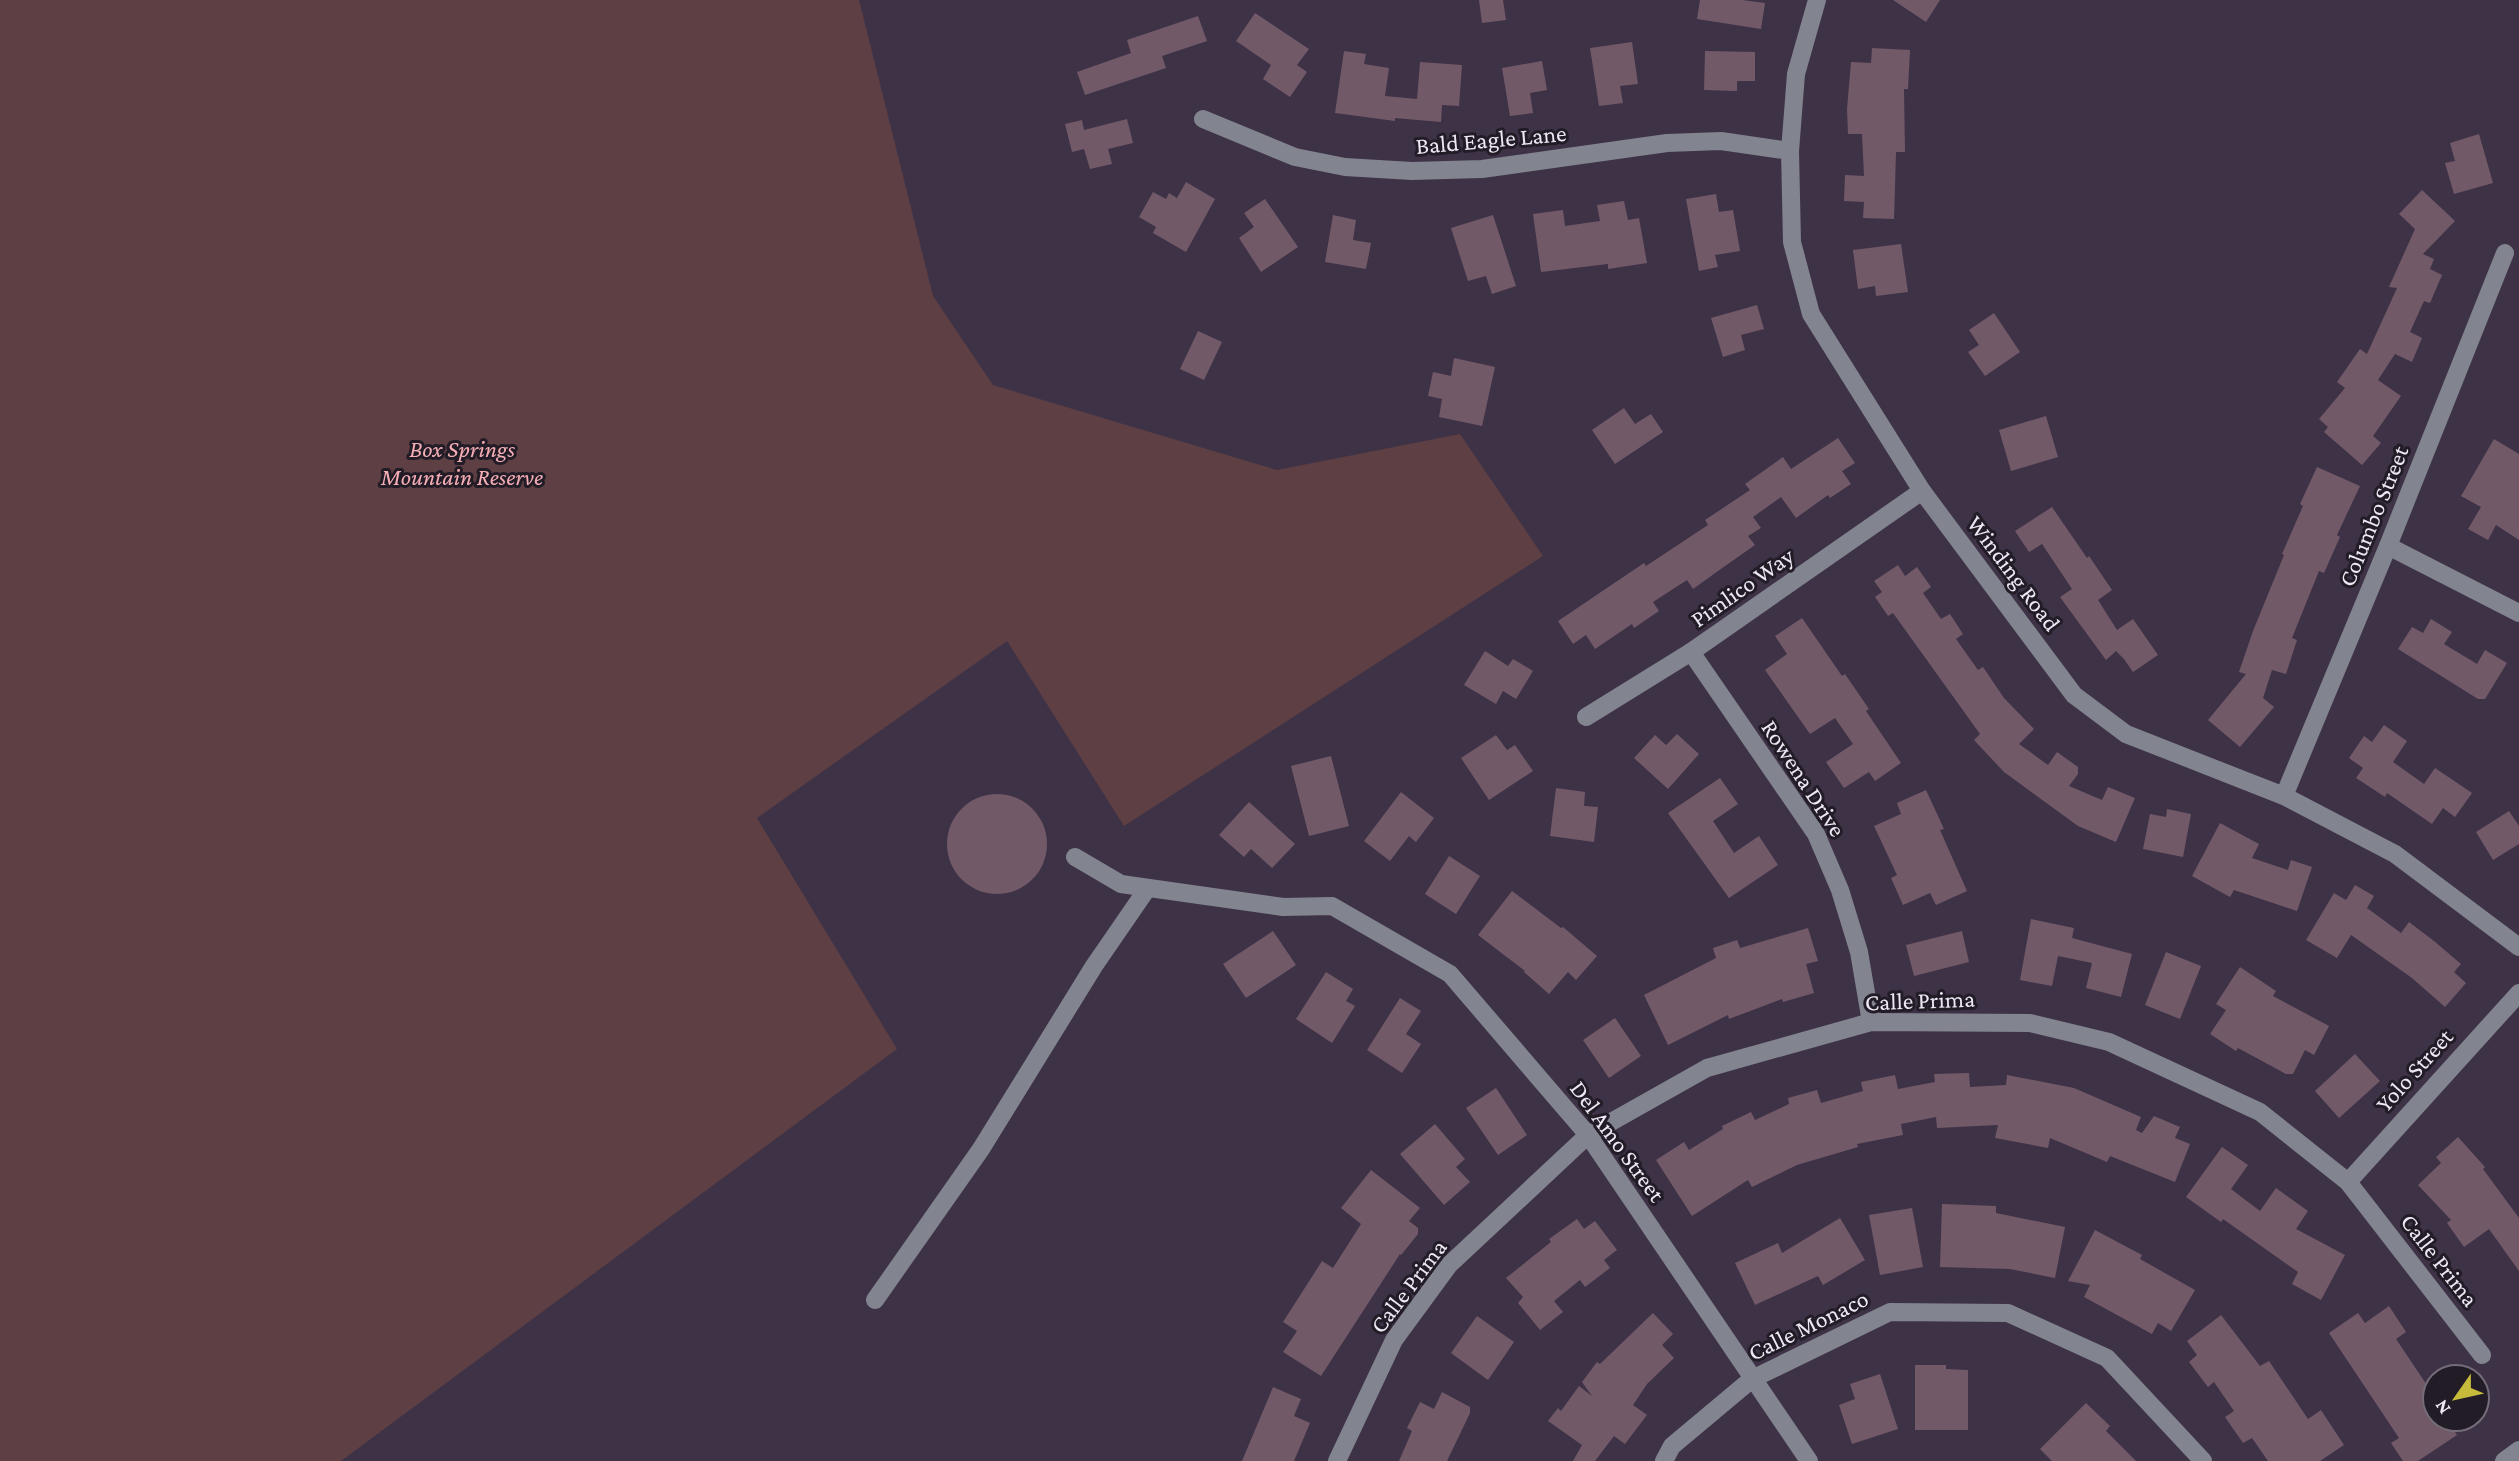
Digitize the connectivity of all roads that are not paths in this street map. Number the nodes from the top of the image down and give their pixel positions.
1 (1817, 0) edge
2 (1203, 119) dead end
3 (1790, 151) junction
4 (2505, 253) dead end
5 (1922, 491) junction
6 (2388, 546) junction
7 (2519, 613) edge
8 (1691, 652) junction
9 (1586, 717) dead end
10 (2284, 796) junction
11 (1075, 857) dead end
12 (1147, 889) junction
13 (2519, 947) edge
14 (2519, 993) edge
15 (1871, 1022) junction
16 (1588, 1135) junction
17 (2348, 1182) junction
18 (874, 1300) dead end
19 (2482, 1355) dead end
20 (1752, 1378) junction
21 (2519, 1450) edge
22 (1337, 1461) edge
23 (1664, 1461) edge
24 (1809, 1461) edge
25 (2203, 1461) edge
26 (2504, 1461) edge

1 - 3 street, Winding Road
2 - 3 street, Bald Eagle Lane
3 - 5 street, Winding Road
4 - 6 street, Columbo Street
5 - 8 street, Pimlico Way
5 - 10 street, Winding Road
6 - 7 street
6 - 10 street, Columbo Street
8 - 9 street, Pimlico Way
8 - 15 street, Rowena Drive
10 - 13 street, Winding Road
11 - 12 street
12 - 16 street, Del Amo Street
12 - 18 street
14 - 17 street, Yolo Street
15 - 16 street, Calle Prima
15 - 17 street, Calle Prima
16 - 20 street, Del Amo Street
16 - 22 street, Calle Prima
17 - 19 street, Calle Prima
20 - 23 street, Calle Monaco
20 - 24 street, Del Amo Street
20 - 25 street, Calle Monaco
21 - 26 street

